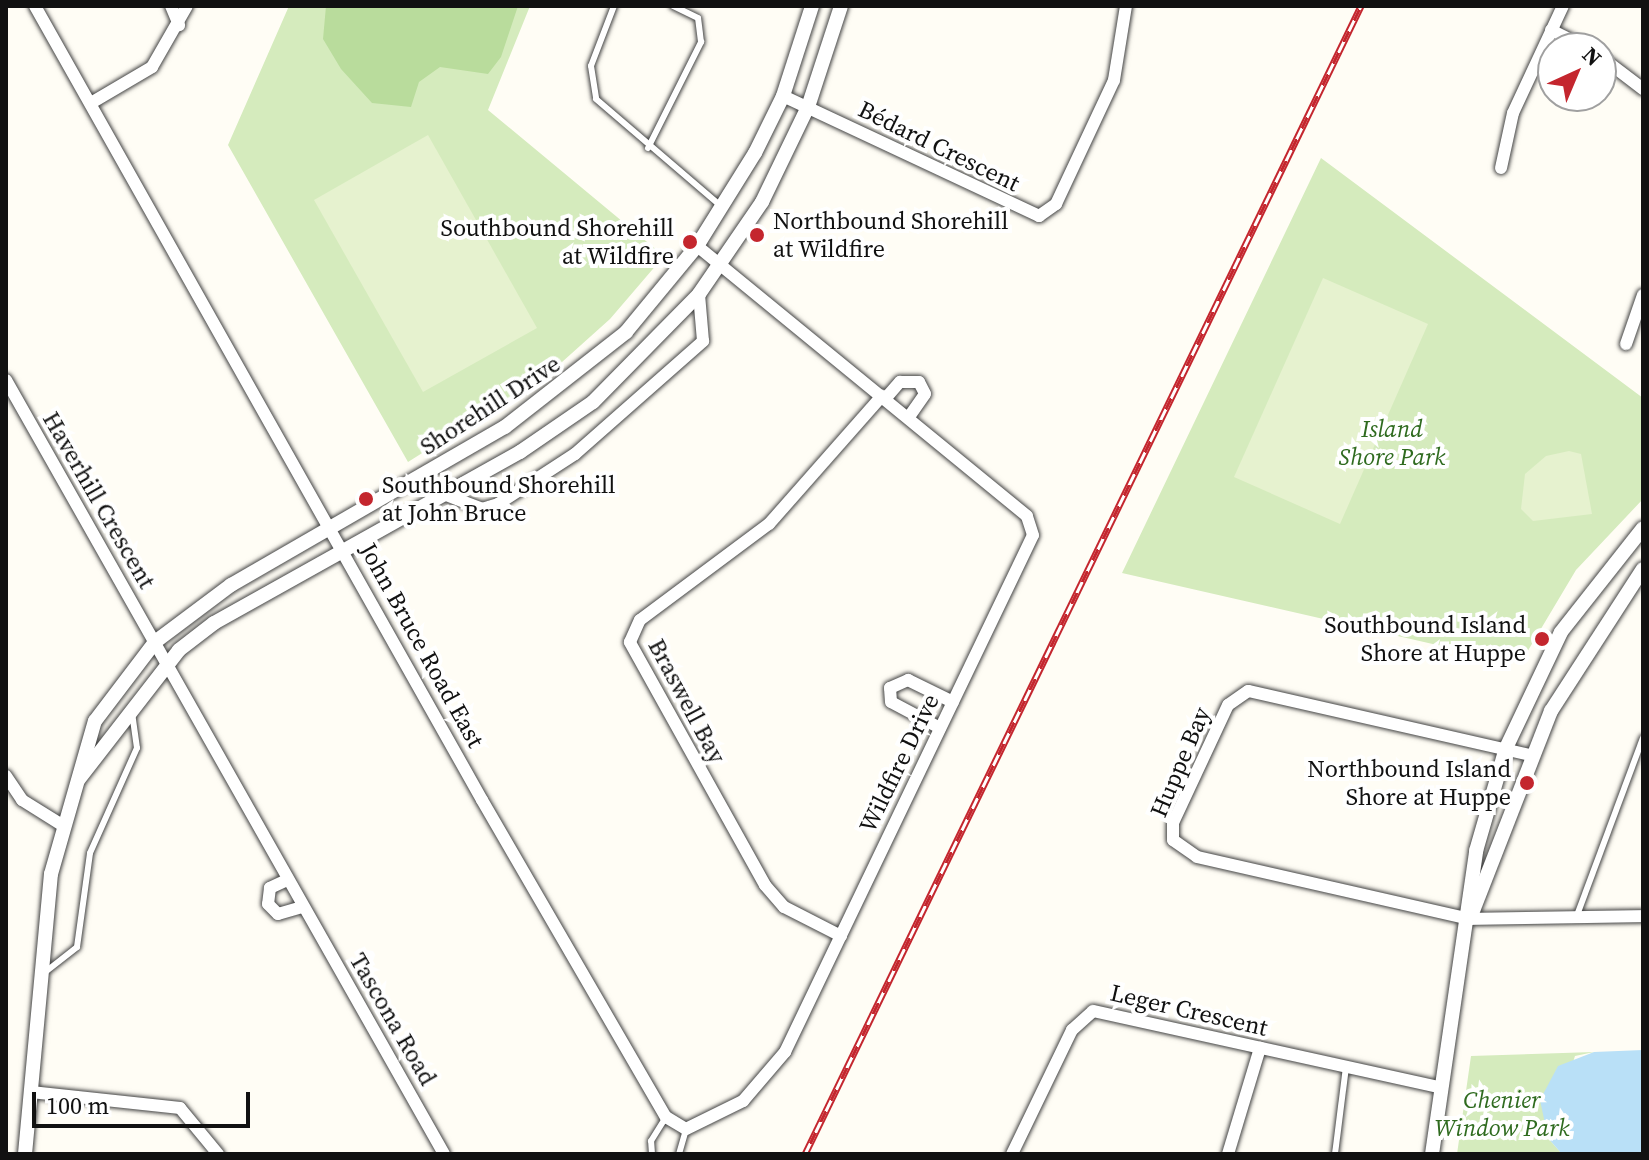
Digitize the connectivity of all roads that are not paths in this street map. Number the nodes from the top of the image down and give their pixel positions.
1 (35, 6) edge
2 (171, 6) edge
3 (187, 6) edge
4 (614, 6) edge
5 (673, 6) edge
6 (812, 6) edge
7 (841, 6) edge
8 (1126, 6) edge
9 (1563, 6) edge
10 (179, 25) junction
11 (1551, 30) junction
12 (1555, 32) edge
13 (1617, 69) edge
14 (1643, 89) edge
15 (783, 96) junction
16 (91, 103) junction
17 (808, 107) junction
18 (648, 148) junction
19 (1501, 168) dead end
20 (724, 208) junction
21 (697, 246) junction
22 (721, 263) junction
23 (699, 294) junction
24 (1643, 295) edge
25 (1626, 344) dead end
26 (6, 380) edge
27 (883, 397) junction
28 (908, 418) junction
29 (446, 495) junction
30 (332, 526) junction
31 (1643, 528) edge
32 (346, 551) junction
33 (1643, 569) edge
34 (155, 642) junction
35 (166, 663) junction
36 (953, 702) junction
37 (129, 706) junction
38 (940, 728) junction
39 (1643, 738) edge
40 (1506, 748) junction
41 (1530, 755) junction
42 (6, 776) edge
43 (73, 789) junction
44 (62, 825) junction
45 (287, 880) junction
46 (303, 907) junction
47 (1643, 916) edge
48 (1470, 919) junction
49 (1575, 920) junction
50 (841, 936) junction
51 (41, 974) junction
52 (1260, 1048) junction
53 (1346, 1067) junction
54 (1439, 1087) junction
55 (31, 1092) junction
56 (666, 1117) junction
57 (686, 1129) junction
58 (25, 1154) edge
59 (218, 1154) edge
60 (444, 1154) edge
61 (652, 1154) edge
62 (679, 1154) edge
63 (1012, 1154) edge
64 (1228, 1154) edge
65 (1335, 1154) edge
66 (1432, 1154) edge

1 - 16 street, John Bruce Road East
2 - 10 street
3 - 10 street
4 - 18 lane
5 - 18 lane
6 - 15 street, Shorehill Drive
7 - 17 street, Shorehill Drive
8 - 17 street, Bédard Crescent
9 - 11 street
10 - 16 street
11 - 12 street
11 - 19 street
13 - 14 street
15 - 17 street, Bédard Crescent
15 - 20 street, Shorehill Drive
16 - 30 street, John Bruce Road East
17 - 22 street, Shorehill Drive
18 - 20 lane
20 - 21 street, Shorehill Drive
21 - 22 street, Wildfire Drive
21 - 30 street, Shorehill Drive
22 - 23 street, Shorehill Drive
22 - 27 street, Wildfire Drive
23 - 29 street, Shorehill Drive
23 - 29 street
24 - 25 street
26 - 34 street, Haverhill Crescent
27 - 28 street, Wildfire Drive
27 - 28 street
27 - 50 street, Braswell Bay
28 - 36 street, Wildfire Drive
29 - 32 street, Shorehill Drive
30 - 32 street, John Bruce Road East
30 - 34 street, Shorehill Drive
31 - 40 street
32 - 35 street, Shorehill Drive
32 - 56 street, John Bruce Road East
33 - 41 street
34 - 35 street, Tascona Road
34 - 43 street, Shorehill Drive
35 - 37 street, Shorehill Drive
35 - 45 street, Tascona Road
36 - 38 street, Wildfire Drive
36 - 38 street
37 - 43 street, Shorehill Drive
37 - 51 lane
38 - 50 street, Wildfire Drive
39 - 49 lane
40 - 41 street, Huppe Bay
40 - 48 street
40 - 48 street, Huppe Bay
41 - 48 street
42 - 44 street
43 - 44 street, Shorehill Drive
44 - 51 street, Shorehill Drive
45 - 46 street, Tascona Road
45 - 46 street
46 - 60 street, Tascona Road
47 - 49 street
48 - 49 street
48 - 54 street
50 - 57 street, Wildfire Drive
51 - 55 street, Shorehill Drive
52 - 53 street, Leger Crescent
52 - 63 street, Leger Crescent
52 - 64 street
53 - 54 street, Leger Crescent
53 - 65 lane
54 - 66 street
55 - 58 street, Shorehill Drive
55 - 59 street
56 - 57 street, John Bruce Road East
56 - 61 lane
57 - 62 lane

